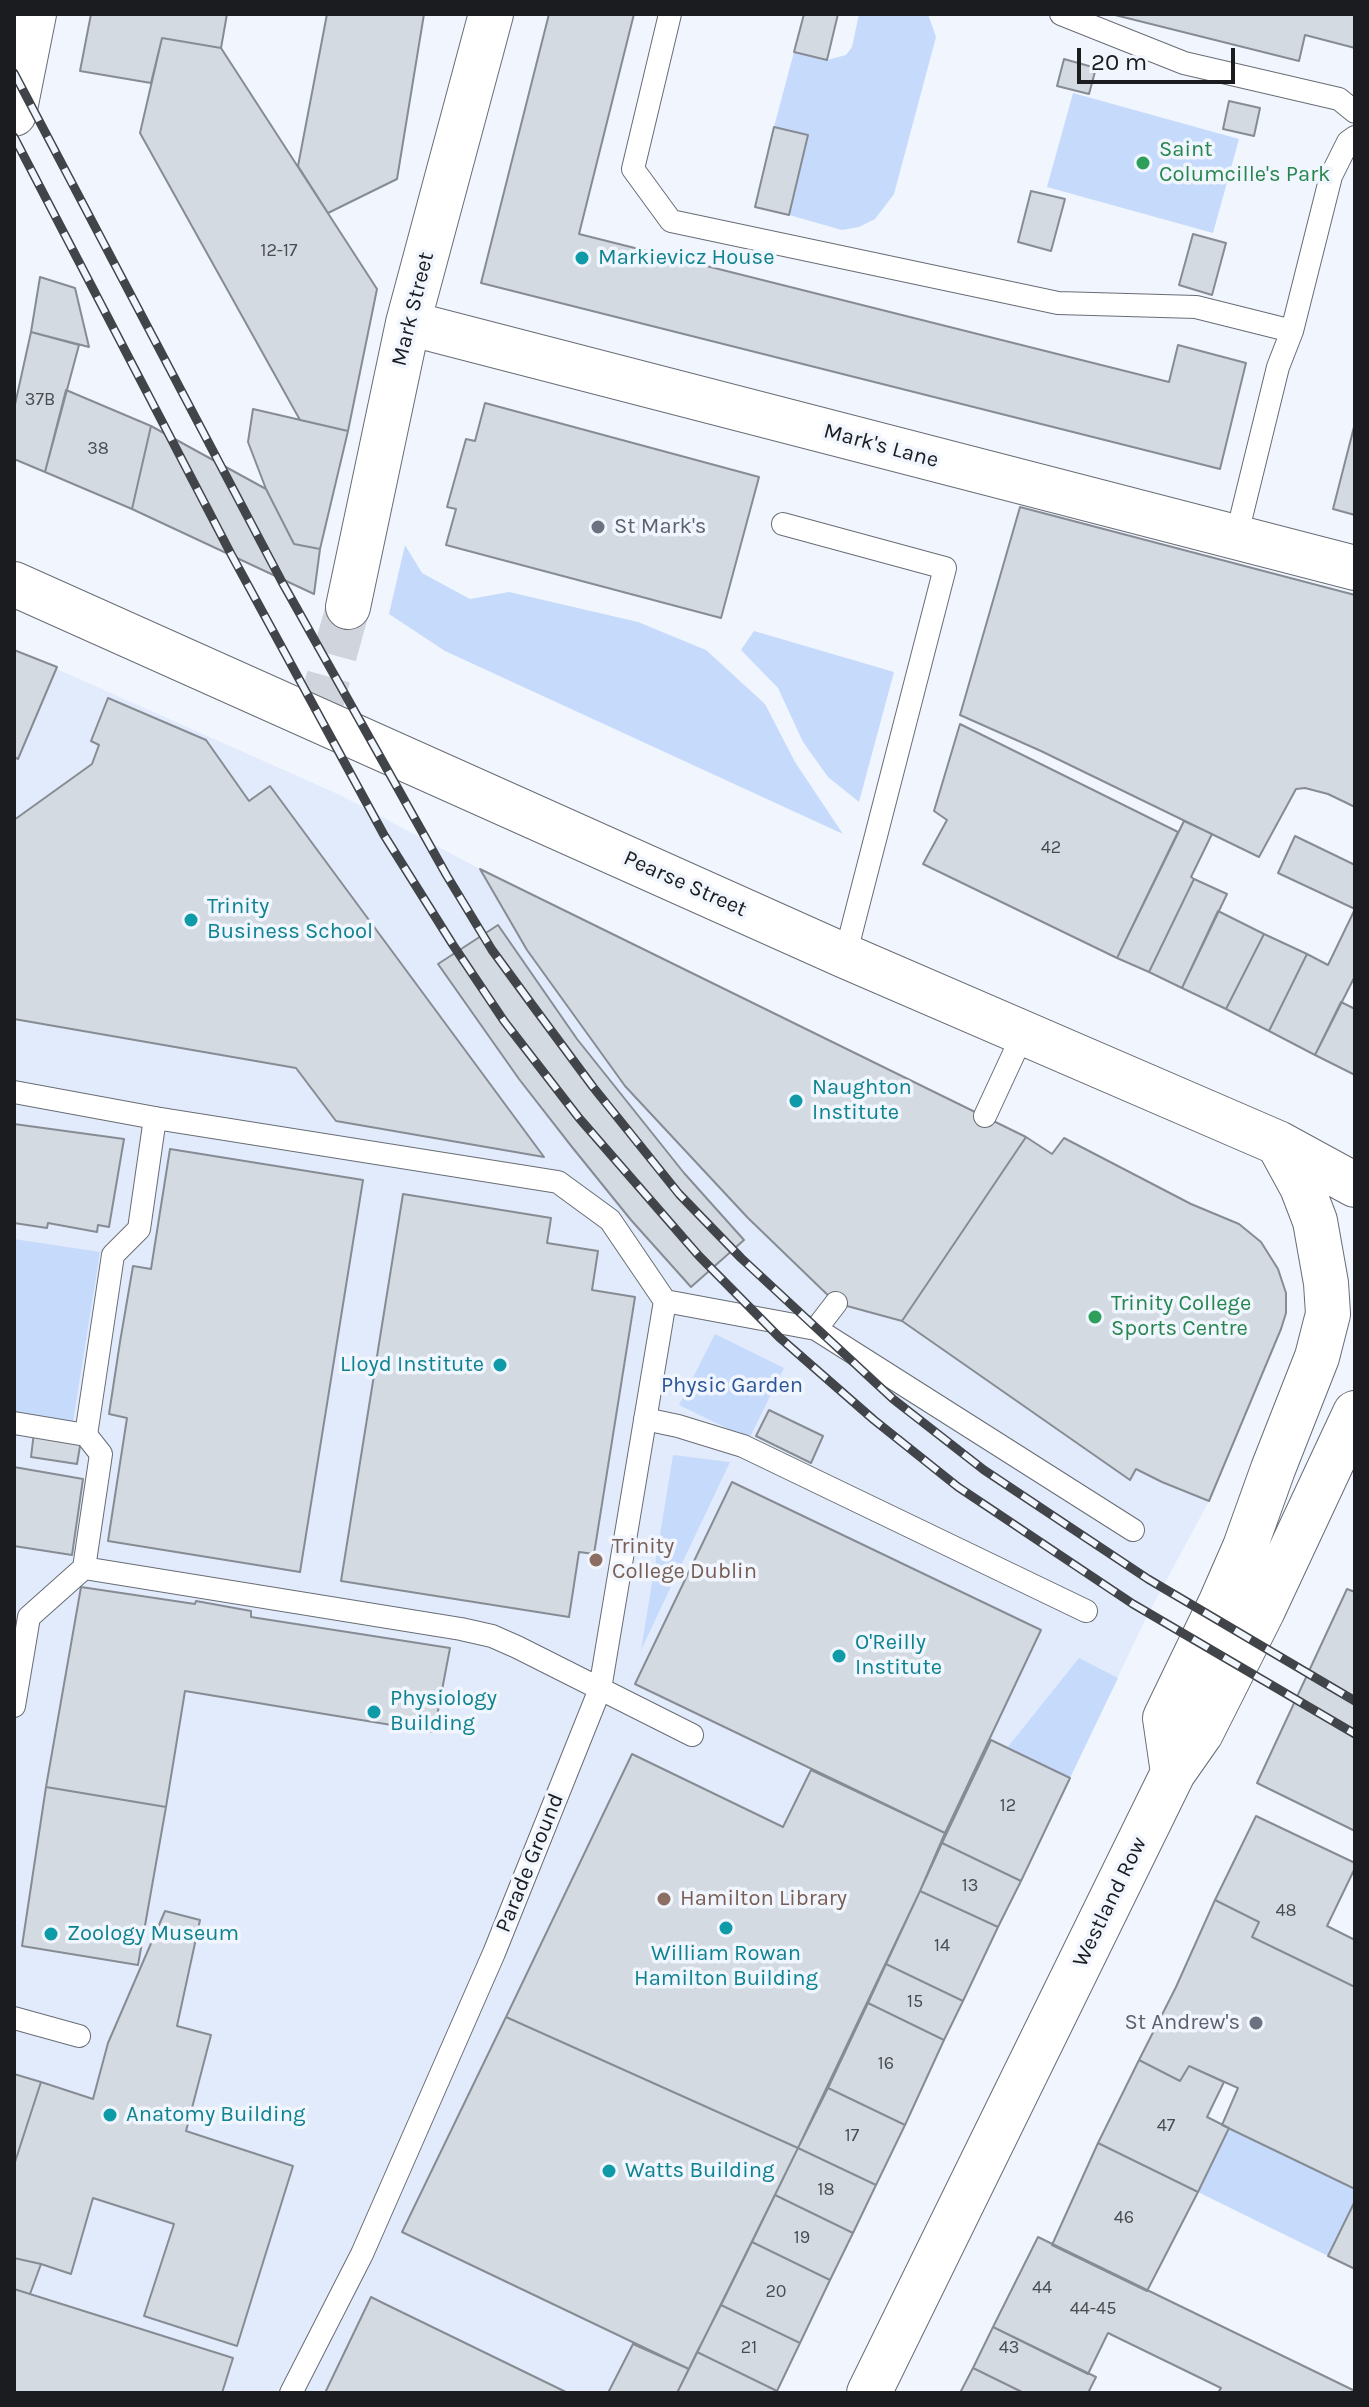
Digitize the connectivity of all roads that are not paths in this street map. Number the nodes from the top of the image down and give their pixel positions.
1 (34, 14) edge
2 (491, 14) edge
3 (670, 14) edge
4 (1061, 14) edge
5 (1355, 112) edge
6 (14, 114) edge
7 (1355, 137) edge
8 (408, 323) junction
9 (1292, 331) junction
10 (783, 524) dead end
11 (1236, 538) junction
12 (1355, 568) edge
13 (14, 584) edge
14 (348, 607) tunnel mouth
15 (845, 956) junction
16 (1023, 1034) junction
17 (14, 1092) edge
18 (985, 1116) dead end
19 (155, 1118) junction
20 (1278, 1143) junction
21 (1355, 1185) edge
22 (665, 1301) junction
23 (836, 1303) dead end
24 (816, 1329) junction
25 (1355, 1413) edge
26 (645, 1419) junction
27 (14, 1423) edge
28 (86, 1435) junction
29 (1133, 1530) dead end
30 (84, 1568) junction
31 (1086, 1611) dead end
32 (21, 1616) edge
33 (600, 1689) junction
34 (14, 1706) edge
35 (692, 1735) dead end
36 (1173, 1773) junction
37 (14, 2018) edge
38 (79, 2036) dead end
39 (291, 2393) edge
40 (869, 2393) edge

1 - 6 main road
2 - 8 main road, Mark Street
3 - 9 lane
4 - 5 lane
7 - 9 lane
8 - 11 main road, Mark's Lane
8 - 14 main road, Mark Street
9 - 11 lane
10 - 15 lane
11 - 12 main road, Mark's Lane
13 - 15 main road, Pearse Street
15 - 16 main road, Pearse Street
16 - 18 lane
16 - 20 main road, Pearse Street
17 - 19 lane
19 - 22 lane
19 - 28 lane
20 - 21 main road, Pearse Street
20 - 36 main road
22 - 24 lane
22 - 26 lane, Parade Ground
23 - 24 lane
24 - 29 lane
25 - 36 main road, Westland Row
26 - 31 lane
26 - 33 lane, Parade Ground
27 - 28 lane
28 - 30 lane
30 - 32 lane
30 - 33 lane
32 - 34 lane
33 - 35 lane
33 - 39 lane, Parade Ground
36 - 40 main road, Westland Row
37 - 38 lane

